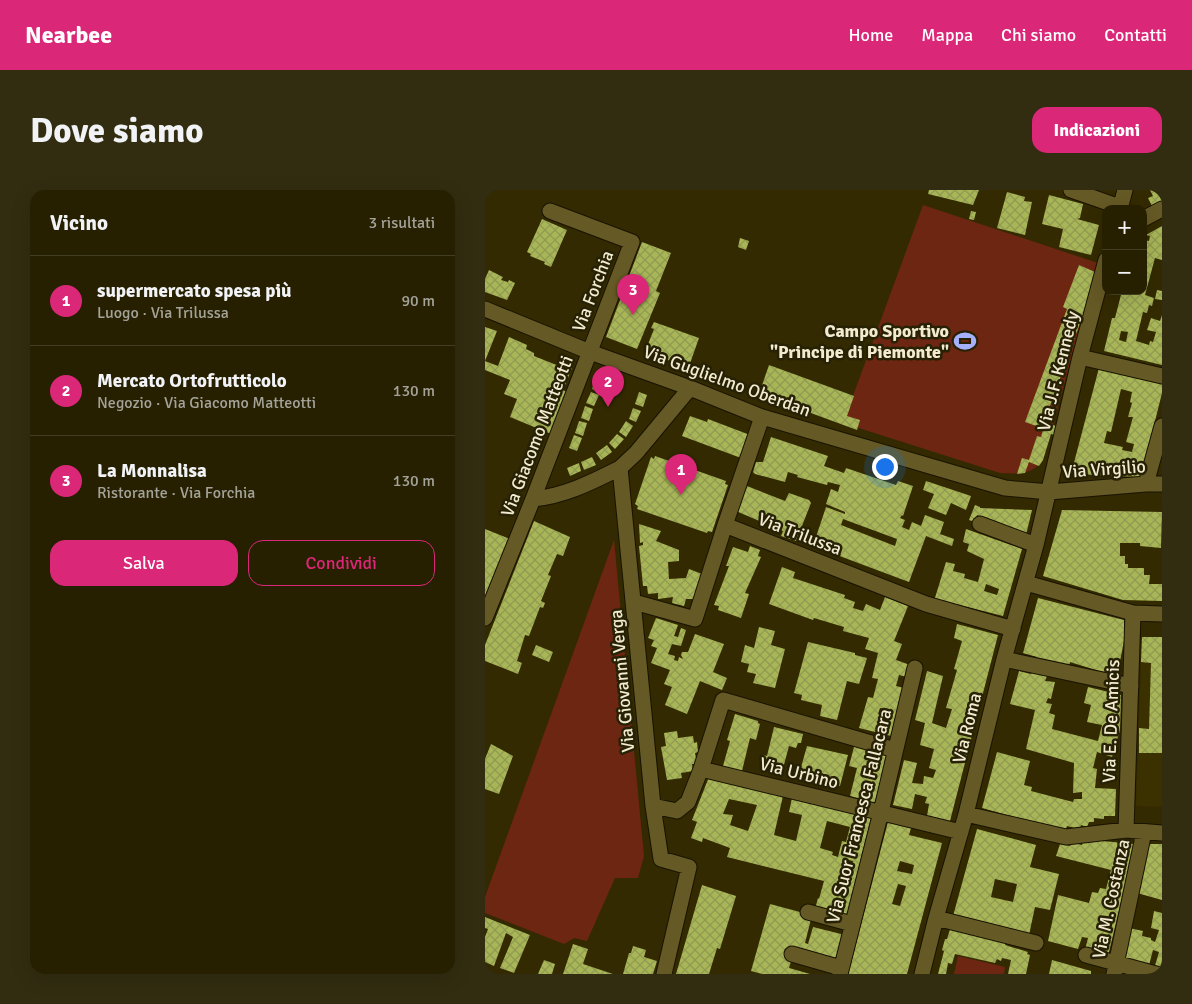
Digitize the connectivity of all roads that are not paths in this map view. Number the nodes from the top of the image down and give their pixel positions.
1 (1071, 190) edge
2 (1125, 190) edge
3 (1112, 205) edge
4 (1121, 205) edge
5 (1162, 209) edge
6 (550, 211) dead end
7 (1147, 217) edge
8 (1102, 275) edge
9 (485, 309) edge
10 (590, 352) junction
11 (1080, 357) junction
12 (1162, 376) edge
13 (690, 388) junction
14 (762, 417) junction
15 (1162, 426) edge
16 (620, 468) junction
17 (1146, 484) junction
18 (1162, 484) edge
19 (1049, 492) junction
20 (533, 499) junction
21 (980, 524) dead end
22 (725, 525) junction
23 (1036, 545) junction
24 (1026, 583) junction
25 (634, 602) junction
26 (486, 611) edge
27 (1133, 613) junction
28 (1162, 614) edge
29 (1013, 629) junction
30 (1004, 658) junction
31 (915, 668) dead end
32 (1131, 686) junction
33 (895, 750) junction
34 (701, 769) junction
35 (653, 806) junction
36 (881, 812) junction
37 (966, 814) junction
38 (1126, 830) junction
39 (961, 832) junction
40 (1144, 832) junction
41 (1162, 833) edge
42 (807, 912) dead end
43 (936, 918) junction
44 (852, 924) junction
45 (1035, 943) dead end
46 (792, 954) dead end
47 (1086, 955) dead end
48 (1115, 968) edge
49 (840, 971) edge
50 (663, 974) edge
51 (922, 974) edge
52 (1156, 974) edge

1 - 3 street
2 - 4 street
5 - 7 street
6 - 10 street, Via Forchia
8 - 11 street, Via J.F. Kennedy
9 - 10 street, Via Guglielmo Oberdan
10 - 13 street, Via Guglielmo Oberdan
10 - 20 street, Via Giacomo Matteotti
11 - 12 street
11 - 19 street, Via J.F. Kennedy
13 - 14 street, Via Guglielmo Oberdan
13 - 16 street
14 - 19 street, Via Guglielmo Oberdan
14 - 22 street
15 - 17 street
16 - 20 street
16 - 25 street, Via Giovanni Verga
17 - 18 street, Via Virgilio
17 - 19 street, Via Virgilio
19 - 23 street, Via Roma
20 - 26 street, Via Giacomo Matteotti
21 - 23 street
22 - 25 street
22 - 29 street, Via Trilussa
23 - 24 street, Via Roma
24 - 27 street
24 - 29 street, Via Roma
25 - 35 street, Via Giovanni Verga
27 - 28 street
27 - 32 street, Via E. De Amicis
29 - 30 street, Via Roma
30 - 32 street
30 - 37 street, Via Roma
31 - 33 street, Via Suor Francesca Fallacara
32 - 38 street, Via E. De Amicis
33 - 34 street
33 - 36 street, Via Suor Francesca Fallacara
34 - 35 street
34 - 36 street, Via Urbino
35 - 50 street, Via Giovanni Verga
36 - 39 street, Via Urbino
36 - 44 street, Via Suor Francesca Fallacara
37 - 38 street
37 - 39 street, Via Roma
38 - 40 street
39 - 43 street, Via Roma
40 - 41 street
40 - 48 street, Via M. Costanza
42 - 44 street
43 - 45 street
43 - 51 street, Via Roma
44 - 49 street, Via Suor Francesca Fallacara
46 - 49 street
47 - 48 street
48 - 52 street

